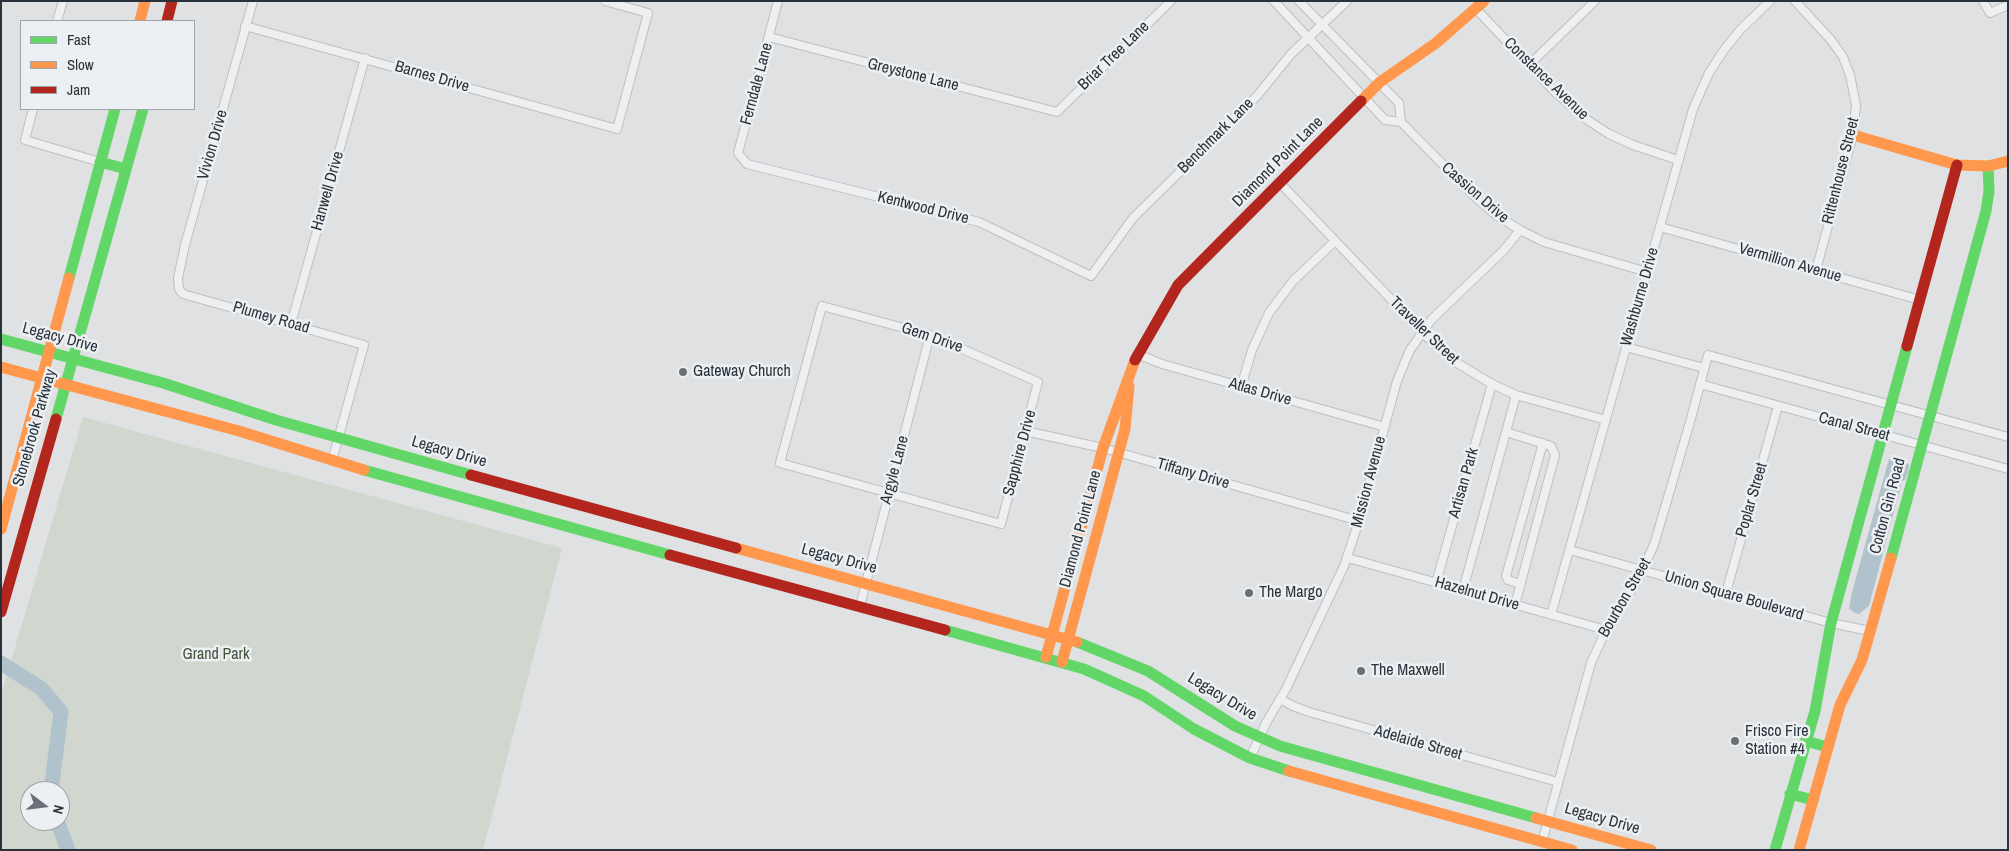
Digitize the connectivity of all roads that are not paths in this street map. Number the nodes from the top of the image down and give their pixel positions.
1 (63, 1) edge
2 (145, 1) edge
3 (172, 1) edge
4 (253, 1) edge
5 (605, 1) edge
6 (778, 1) edge
7 (1171, 1) edge
8 (1274, 1) edge
9 (1299, 1) edge
10 (1347, 1) edge
11 (1595, 1) edge
12 (1770, 1) edge
13 (1795, 1) edge
14 (1983, 1) edge
15 (1480, 5) edge
16 (2008, 5) edge
17 (57, 20) edge
18 (140, 20) edge
19 (167, 20) edge
20 (1321, 25) junction
21 (246, 26) junction
22 (769, 38) junction
23 (1309, 38) junction
24 (364, 58) junction
25 (1529, 64) junction
26 (1380, 82) junction
27 (1365, 98) junction
28 (33, 110) edge
29 (115, 110) edge
30 (143, 110) edge
31 (1057, 112) joint
32 (1401, 122) junction
33 (1853, 135) junction
34 (1678, 160) junction
35 (2008, 161) edge
36 (100, 162) junction
37 (747, 164) joint
38 (1957, 165) junction
39 (1988, 166) junction
40 (126, 169) junction
41 (1280, 183) junction
42 (1660, 227) junction
43 (1520, 230) junction
44 (1335, 241) junction
45 (1816, 270) junction
46 (1647, 272) junction
47 (1091, 276) joint
48 (180, 289) joint
49 (1920, 300) junction
50 (291, 324) junction
51 (1422, 332) junction
52 (930, 335) junction
53 (1, 339) edge
54 (1626, 347) junction
55 (50, 352) junction
56 (1137, 354) junction
57 (1708, 355) joint
58 (72, 358) junction
59 (1, 367) edge
60 (1704, 368) junction
61 (1129, 374) junction
62 (43, 378) junction
63 (1038, 382) joint
64 (64, 384) junction
65 (1492, 384) junction
66 (1700, 384) junction
67 (1241, 387) junction
68 (1516, 395) junction
69 (1891, 405) junction
70 (1778, 406) junction
71 (1929, 416) junction
72 (1606, 420) junction
73 (1385, 427) junction
74 (1025, 431) junction
75 (1506, 432) junction
76 (1882, 434) junction
77 (2008, 437) edge
78 (338, 438) junction
79 (1543, 443) junction
80 (1921, 445) junction
81 (1103, 448) junction
82 (1118, 453) junction
83 (332, 461) junction
84 (2008, 469) edge
85 (888, 493) junction
86 (581, 505) junction
87 (1359, 521) junction
88 (575, 526) junction
89 (1, 529) edge
90 (1570, 550) junction
91 (1348, 558) junction
92 (1643, 570) junction
93 (1436, 583) junction
94 (866, 584) junction
95 (1520, 584) junction
96 (1463, 590) junction
97 (1726, 594) junction
98 (1515, 605) junction
99 (860, 606) junction
100 (1, 612) edge
101 (1551, 615) junction
102 (1831, 623) junction
103 (1606, 630) junction
104 (1870, 631) junction
105 (1052, 635) junction
106 (1068, 640) junction
107 (1046, 657) junction
108 (1062, 662) junction
109 (1280, 699) junction
110 (1259, 737) junction
111 (1805, 741) junction
112 (1828, 747) junction
113 (1250, 758) junction
114 (1558, 782) junction
115 (1790, 794) junction
116 (1813, 800) junction
117 (1548, 821) junction
118 (1542, 842) junction
119 (1572, 850) edge
120 (1652, 850) edge
121 (1775, 850) edge
122 (1799, 850) edge

1 - 17 street
2 - 18 main road
3 - 19 main road
4 - 21 street, Vivion Drive
5 - 24 street, Barnes Drive
6 - 22 street, Ferndale Lane
7 - 31 street, Briar Tree Lane
8 - 23 street, Cassion Drive
9 - 20 street
10 - 20 street, Benchmark Lane
11 - 25 street
12 - 34 street, Washburne Drive
13 - 33 street, Rittenhouse Street
14 - 16 street
15 - 25 street, Constance Avenue
15 - 26 main road, Diamond Point Lane
20 - 23 street, Benchmark Lane
20 - 26 street
21 - 24 street, Barnes Drive
21 - 48 street, Vivion Drive
22 - 31 street, Greystone Lane
22 - 37 street, Ferndale Lane
23 - 27 street, Cassion Drive
23 - 47 street, Benchmark Lane
24 - 50 street, Hanwell Drive
25 - 34 street, Constance Avenue
26 - 27 main road, Diamond Point Lane
26 - 32 street
27 - 32 street, Cassion Drive
27 - 41 main road, Diamond Point Lane
28 - 36 street
29 - 36 main road, Stonebrook Parkway
30 - 40 main road, Stonebrook Parkway
32 - 43 street, Cassion Drive
33 - 38 main road
33 - 45 street, Rittenhouse Street
34 - 42 street, Washburne Drive
35 - 39 main road
36 - 40 main road
36 - 55 main road, Stonebrook Parkway
37 - 47 street, Kentwood Drive
38 - 39 main road
38 - 49 main road, Cotton Gin Road
39 - 71 main road, Cotton Gin Road
40 - 58 main road, Stonebrook Parkway
41 - 44 street, Traveller Street
41 - 56 main road, Diamond Point Lane
42 - 45 street, Vermillion Avenue
42 - 46 street, Washburne Drive
43 - 46 street, Cassion Drive
43 - 51 street, Mission Avenue
44 - 51 street, Traveller Street
44 - 67 street
45 - 49 street, Vermillion Avenue
46 - 54 street, Washburne Drive
48 - 50 street, Plumey Road
49 - 69 main road, Cotton Gin Road
50 - 78 street, Plumey Road
51 - 65 street, Traveller Street
51 - 73 street, Mission Avenue
52 - 63 street, Gem Drive
52 - 85 street, Argyle Lane
52 - 85 street, Gem Drive
53 - 55 main road, Legacy Drive
54 - 60 street
54 - 72 street, Washburne Drive
55 - 58 main road, Legacy Drive
55 - 62 main road, Stonebrook Parkway
56 - 61 main road, Diamond Point Lane
56 - 67 street, Atlas Drive
57 - 60 street, Bourbon Street
57 - 69 street, Canal Street
58 - 64 main road, Stonebrook Parkway
58 - 78 main road, Legacy Drive
59 - 62 main road
60 - 66 street, Bourbon Street
61 - 81 main road, Diamond Point Lane
61 - 82 main road, Diamond Point Lane
62 - 64 main road
62 - 89 main road, Stonebrook Parkway
63 - 74 street, Sapphire Drive
64 - 83 main road
64 - 100 main road, Stonebrook Parkway
65 - 68 street, Traveller Street
65 - 93 street, Artisan Park
66 - 70 street, Canal Street
66 - 92 street, Bourbon Street
67 - 73 street, Atlas Drive
68 - 72 street, Traveller Street
68 - 75 street, Artisan Park
69 - 71 street, Canal Street
69 - 76 main road, Cotton Gin Road
70 - 76 street, Canal Street
70 - 97 street, Poplar Street
71 - 77 street, Canal Street
71 - 80 main road, Cotton Gin Road
72 - 90 street, Washburne Drive
73 - 87 street, Mission Avenue
74 - 81 street, Tiffany Drive
74 - 85 street, Sapphire Drive
75 - 79 street
75 - 96 street, Artisan Park
76 - 80 street, Canal Street
76 - 102 main road, Cotton Gin Road
78 - 83 street
78 - 86 main road, Legacy Drive
79 - 95 street
79 - 95 street
80 - 84 street, Canal Street
80 - 104 main road, Cotton Gin Road
81 - 82 street, Tiffany Drive
81 - 105 main road, Diamond Point Lane
82 - 87 street, Tiffany Drive
82 - 106 main road, Diamond Point Lane
83 - 88 main road
85 - 94 street, Argyle Lane
86 - 88 main road
86 - 94 main road, Legacy Drive
87 - 91 street, Mission Avenue
88 - 99 main road
90 - 92 street, Union Square Boulevard
90 - 101 street, Washburne Drive
91 - 93 street, Hazelnut Drive
91 - 109 street, Mission Avenue
92 - 97 street, Union Square Boulevard
92 - 103 street, Bourbon Street
93 - 96 street, Hazelnut Drive
94 - 99 street, Argyle Lane
94 - 105 main road, Legacy Drive
95 - 98 street
96 - 98 street, Hazelnut Drive
97 - 102 street, Union Square Boulevard
98 - 101 street, Hazelnut Drive
99 - 107 main road
101 - 103 street, Hazelnut Drive
102 - 104 street, Union Square Boulevard
102 - 111 main road, Cotton Gin Road
103 - 114 street, Bourbon Street
104 - 112 main road, Cotton Gin Road
105 - 106 main road, Legacy Drive
105 - 107 main road, Diamond Point Lane
106 - 108 main road, Diamond Point Lane
106 - 110 main road, Legacy Drive
107 - 108 main road
108 - 113 main road
109 - 110 street, Mission Avenue
109 - 114 street, Adelaide Street
110 - 113 street, Mission Avenue
110 - 117 main road, Legacy Drive
111 - 112 main road
111 - 115 main road, Cotton Gin Road
112 - 116 main road, Cotton Gin Road
113 - 118 main road
114 - 117 street, Bourbon Street
115 - 116 main road
115 - 121 main road, Cotton Gin Road
116 - 122 main road, Cotton Gin Road
117 - 118 street, Bourbon Street
117 - 120 main road, Legacy Drive
118 - 119 main road

